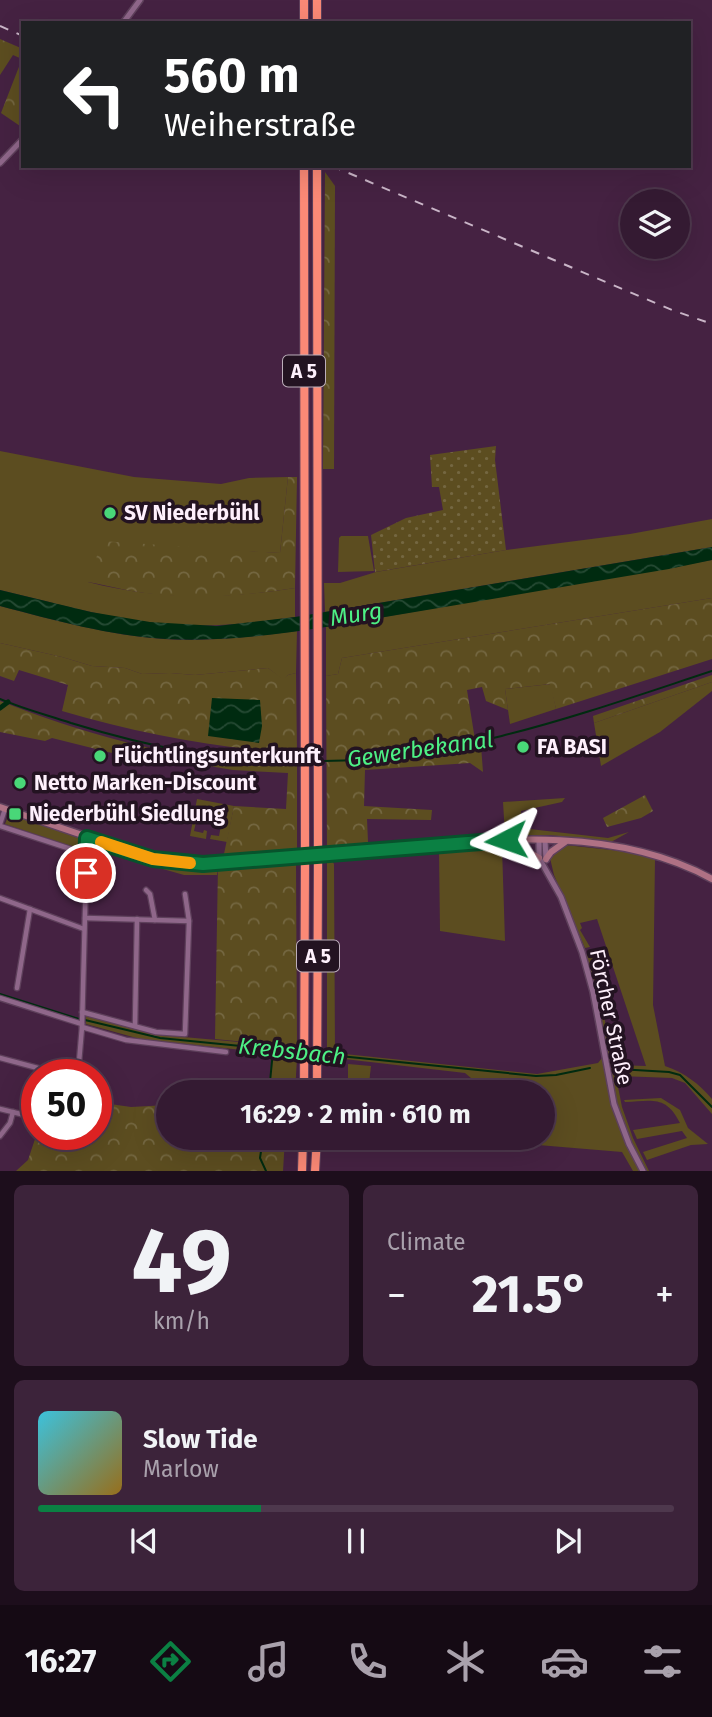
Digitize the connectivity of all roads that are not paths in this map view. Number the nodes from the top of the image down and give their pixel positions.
1 (140, 0) edge
2 (304, 0) edge
3 (317, 0) edge
4 (124, 21) edge
5 (304, 21) edge
6 (317, 21) edge
7 (21, 141) edge
8 (0, 163) edge
9 (304, 168) edge
10 (317, 169) edge
11 (2, 808) edge
12 (0, 825) edge
13 (87, 838) junction
14 (506, 840) junction
15 (542, 840) junction
16 (567, 841) junction
17 (86, 853) junction
18 (543, 859) junction
19 (712, 878) edge
20 (146, 890) dead end
21 (185, 894) dead end
22 (0, 898) edge
23 (30, 909) junction
24 (85, 918) junction
25 (137, 919) junction
26 (155, 920) junction
27 (189, 921) junction
28 (84, 929) junction
29 (17, 988) dead end
30 (0, 999) edge
31 (82, 1020) junction
32 (135, 1026) junction
33 (226, 1052) dead end
34 (0, 1058) edge
35 (79, 1059) edge
36 (21, 1064) edge
37 (304, 1080) edge
38 (318, 1080) edge
39 (0, 1109) edge
40 (13, 1112) junction
41 (21, 1114) edge
42 (0, 1136) edge
43 (303, 1150) edge
44 (316, 1150) edge
45 (302, 1171) edge
46 (315, 1171) edge
47 (643, 1171) edge

1 - 4 street
2 - 5 highway
3 - 6 highway
7 - 8 street
9 - 37 highway, A 5, bridge
10 - 38 highway, A 5, bridge
11 - 12 street
11 - 13 main road
12 - 17 street
13 - 14 main road
13 - 17 street
14 - 15 main road
14 - 18 main road
15 - 16 main road
15 - 18 street
16 - 18 main road
16 - 19 main road
17 - 24 street
18 - 47 street, Förcher Straße
20 - 26 street
21 - 27 street
22 - 23 street
23 - 28 street
23 - 29 street
24 - 25 street
24 - 28 street
25 - 26 street
25 - 32 street
26 - 27 street
27 - 32 street
28 - 31 street
30 - 31 street
31 - 32 street
31 - 33 street
31 - 35 street
34 - 36 street
39 - 40 street
40 - 41 street
40 - 42 street
43 - 45 highway
44 - 46 highway

